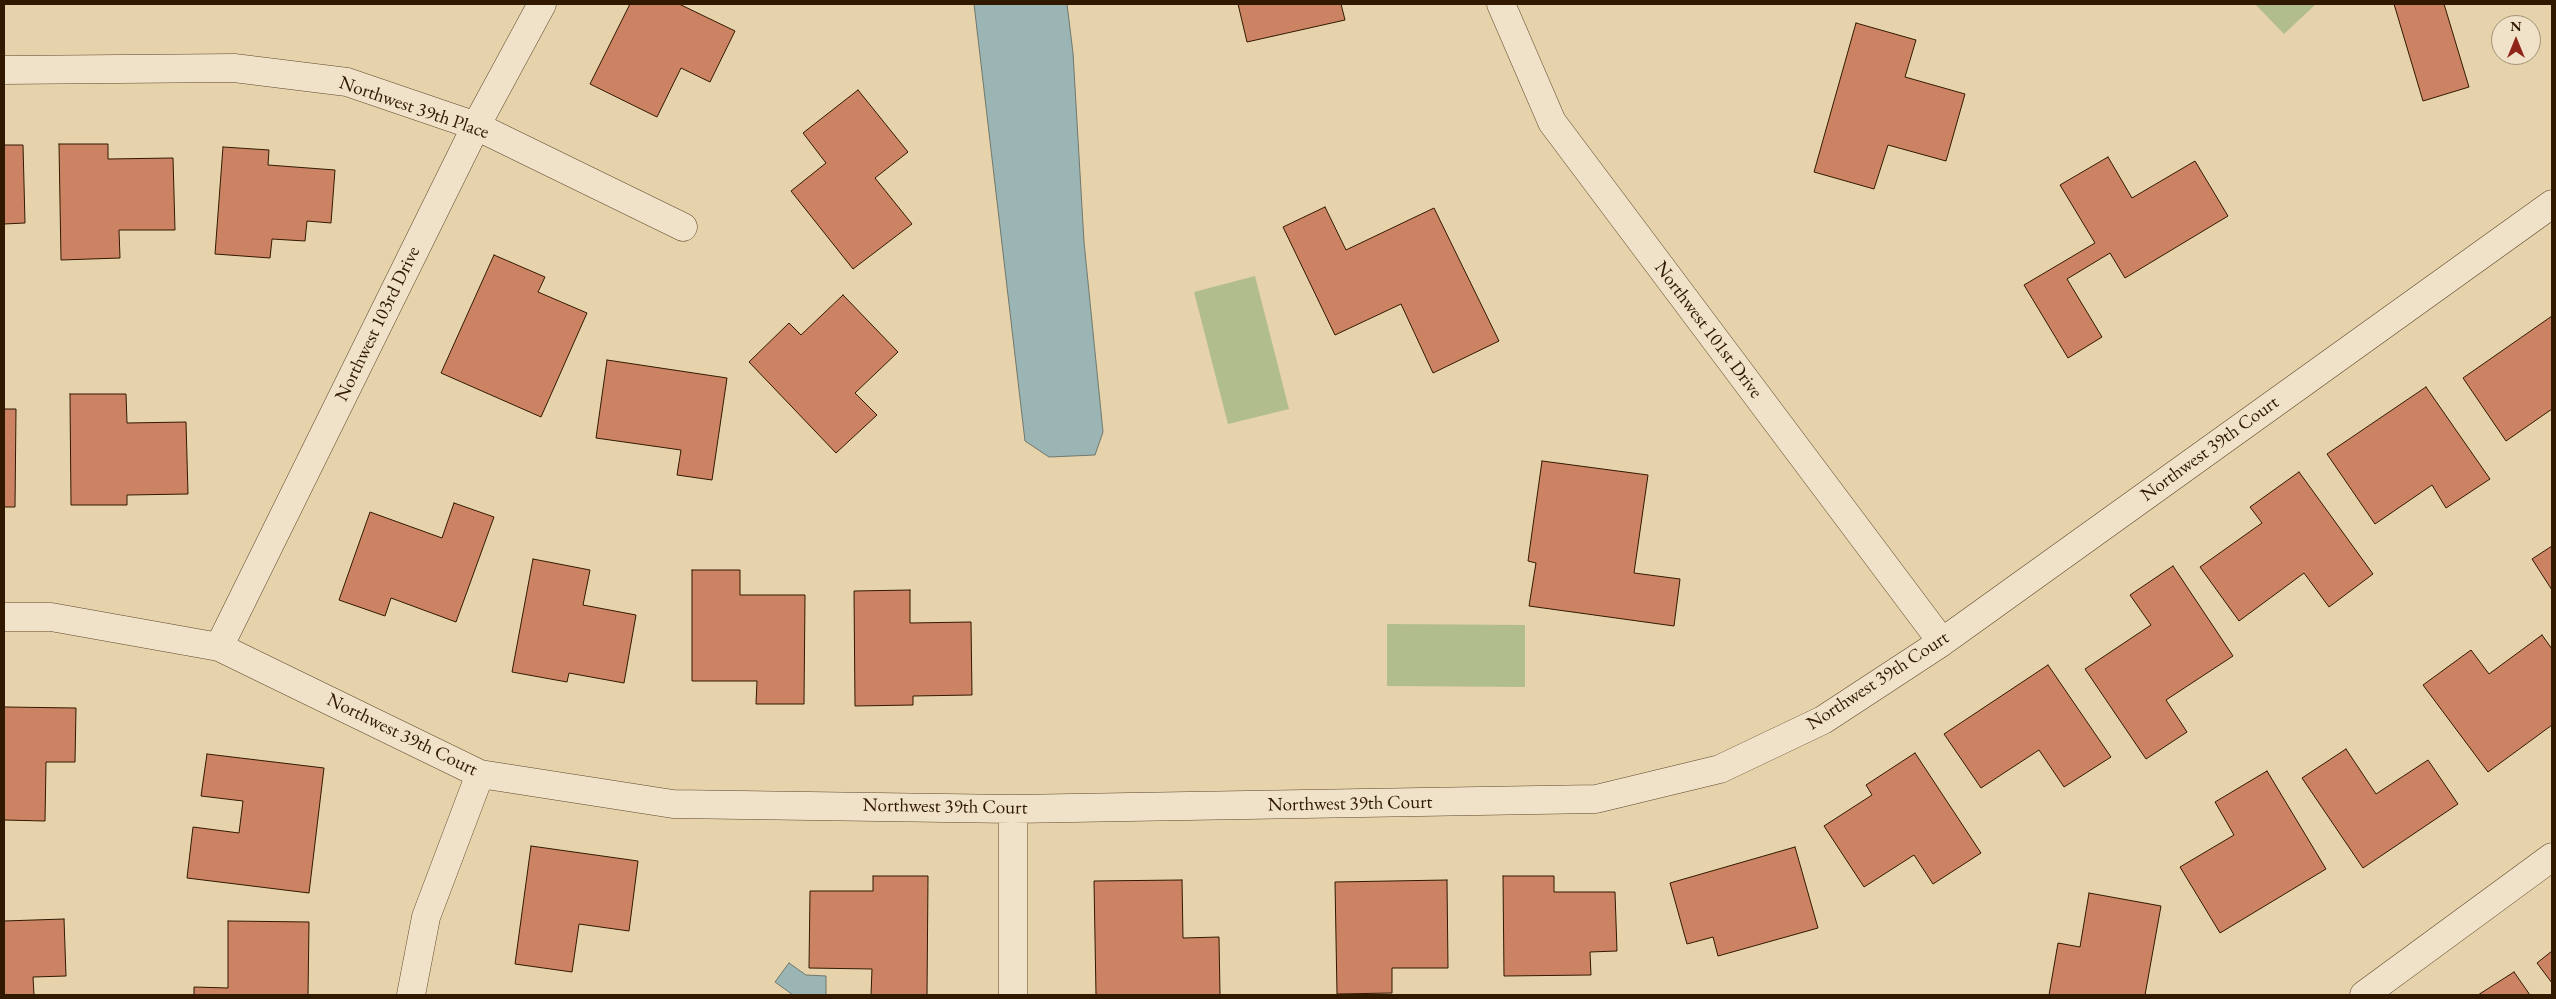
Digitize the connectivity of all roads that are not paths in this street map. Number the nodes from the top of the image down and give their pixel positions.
1 (542, 4) edge
2 (1501, 4) edge
3 (4, 70) edge
4 (476, 126) junction
5 (2552, 204) edge
6 (683, 227) dead end
7 (4, 618) edge
8 (1942, 642) junction
9 (219, 647) junction
10 (480, 774) junction
11 (1013, 809) junction
12 (2552, 857) edge
13 (411, 995) edge
14 (1013, 995) edge
15 (2364, 995) edge

1 - 4 street, Northwest 103rd Drive
2 - 8 street, Northwest 101st Drive
3 - 4 street, Northwest 39th Place
4 - 6 street, Northwest 39th Place
4 - 9 street, Northwest 103rd Drive
5 - 8 street, Northwest 39th Court
7 - 9 street, Northwest 39th Court
8 - 11 street, Northwest 39th Court
9 - 10 street, Northwest 39th Court
10 - 11 street, Northwest 39th Court
10 - 13 street
11 - 14 street
12 - 15 street

